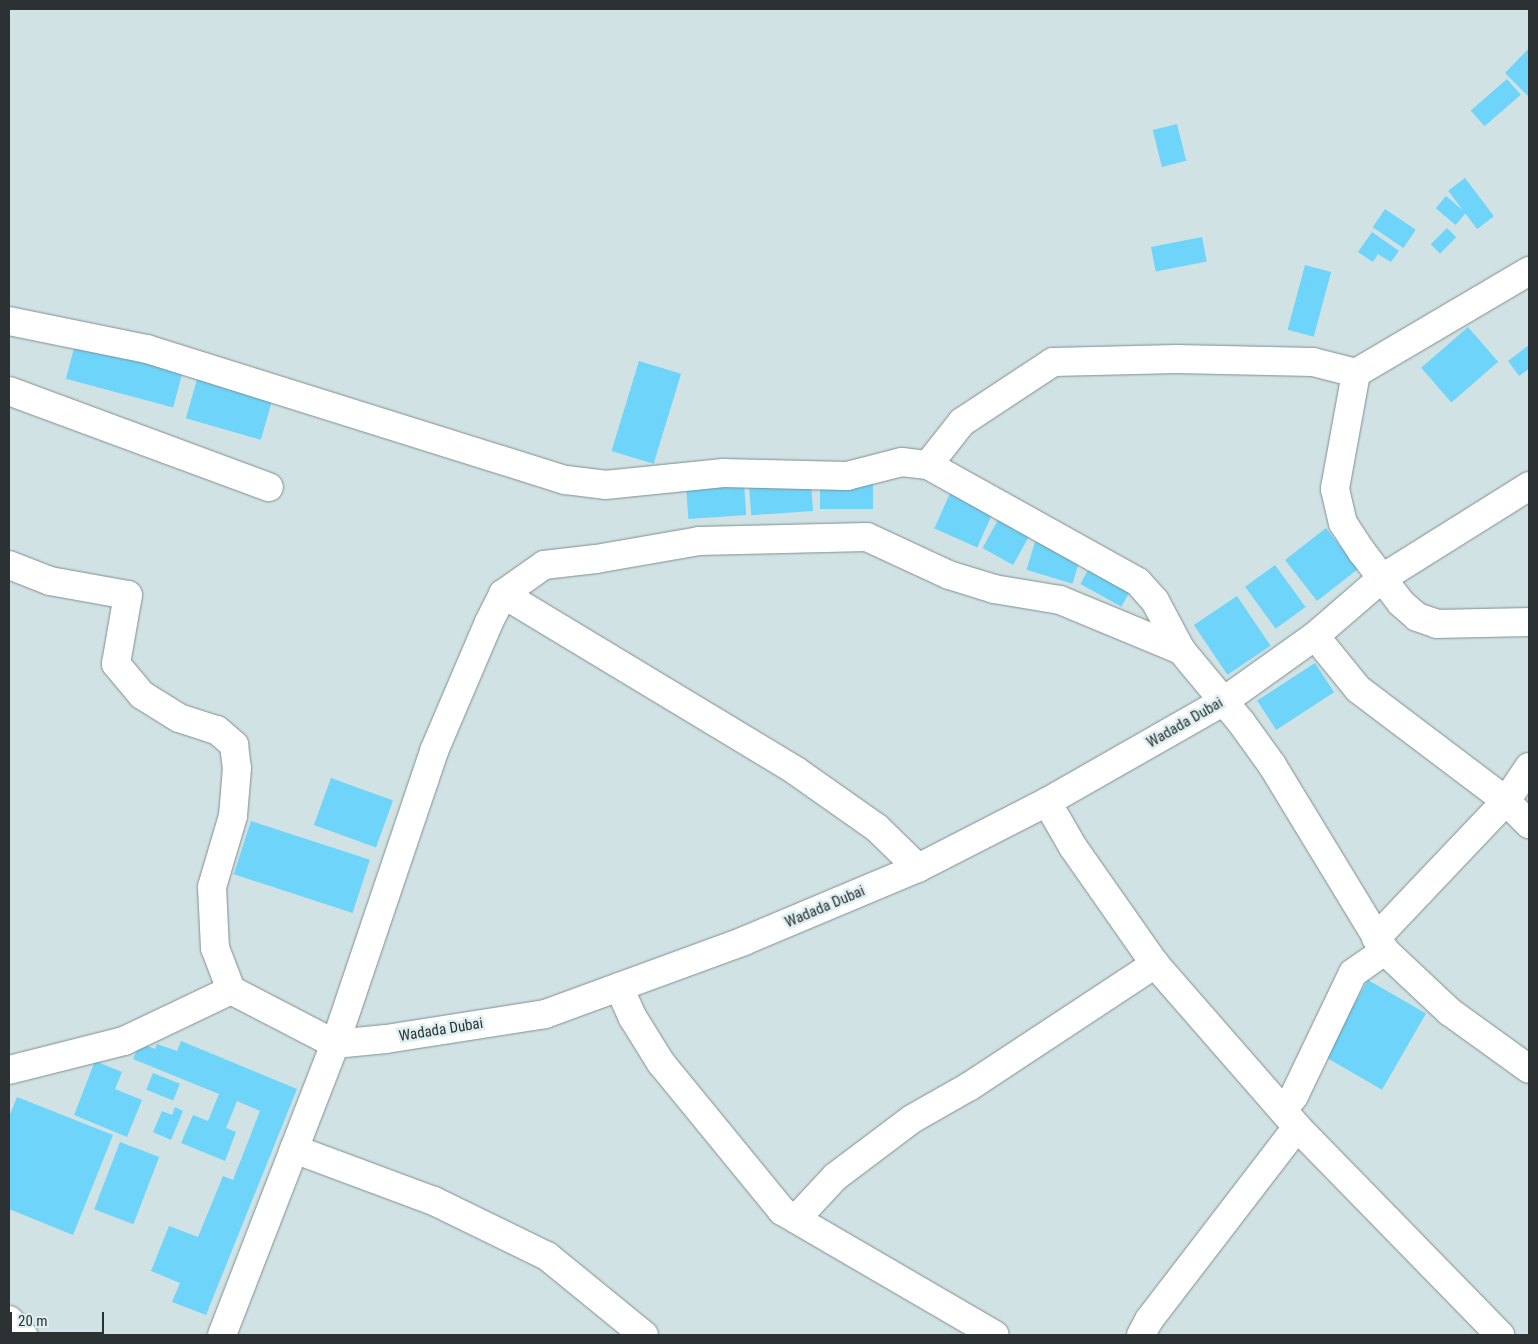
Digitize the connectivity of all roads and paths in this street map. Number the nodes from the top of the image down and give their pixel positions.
1 (1529, 271) edge
2 (9, 321) edge
3 (1356, 373) junction
4 (9, 391) edge
5 (928, 465) junction
6 (1529, 486) edge
7 (269, 487) dead end
8 (9, 565) edge
9 (1381, 579) junction
10 (503, 594) junction
11 (1529, 622) edge
12 (1315, 636) junction
13 (1181, 650) junction
14 (1224, 700) junction
15 (1529, 767) edge
16 (1506, 801) junction
17 (1047, 802) junction
18 (1529, 824) edge
19 (918, 868) junction
20 (1380, 945) junction
21 (1155, 964) junction
22 (619, 987) junction
23 (231, 990) junction
24 (335, 1044) junction
25 (1529, 1069) edge
26 (9, 1070) edge
27 (1290, 1118) junction
28 (294, 1149) junction
29 (796, 1219) junction
30 (9, 1320) edge
31 (23, 1335) edge
32 (222, 1335) edge
33 (644, 1335) edge
34 (995, 1335) edge
35 (1141, 1335) edge
36 (1500, 1335) edge

1 - 3 street
2 - 5 street
3 - 5 street
3 - 9 street
4 - 7 street
5 - 13 street
6 - 9 street, Wadada Dubai
8 - 23 street
9 - 11 street
9 - 12 street, Wadada Dubai
10 - 13 street
10 - 19 street
10 - 24 street
12 - 14 street, Wadada Dubai
12 - 16 street
13 - 14 street
14 - 17 street, Wadada Dubai
14 - 20 street
15 - 16 street
16 - 18 street
16 - 20 street
17 - 19 street, Wadada Dubai
17 - 21 street
19 - 22 street, Wadada Dubai
20 - 25 street
20 - 27 street
21 - 27 street
21 - 29 street
22 - 24 street, Wadada Dubai
22 - 29 street
23 - 24 street
23 - 26 street
24 - 28 street
27 - 35 street
27 - 36 street
28 - 32 street
28 - 33 street
29 - 34 street
30 - 31 street

